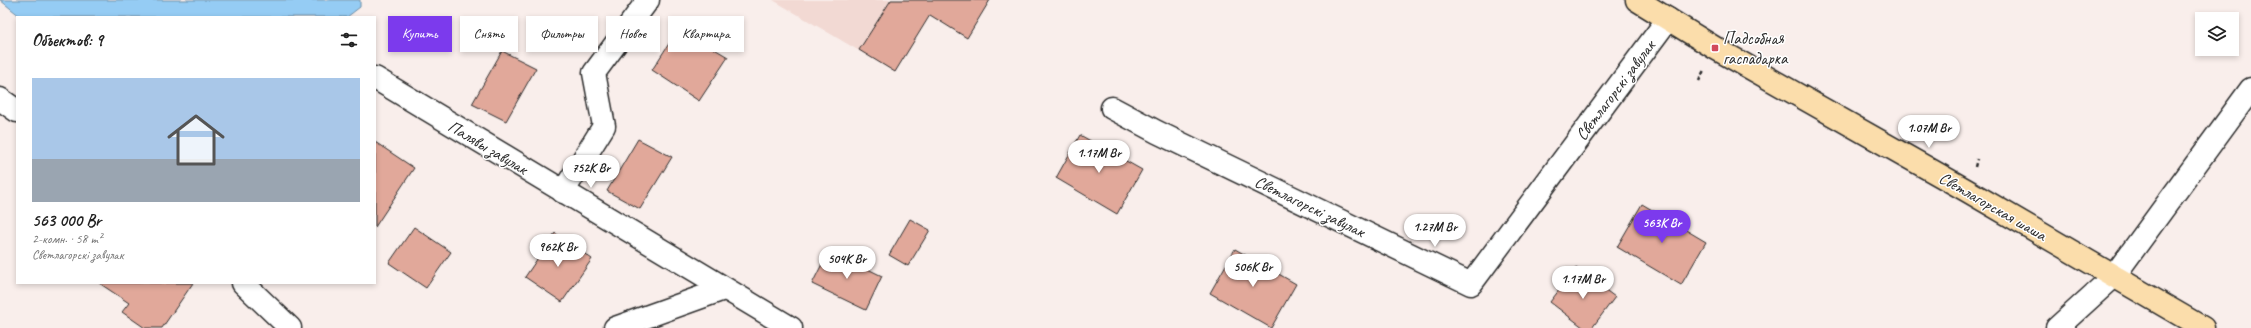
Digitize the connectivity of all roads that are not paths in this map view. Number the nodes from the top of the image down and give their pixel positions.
1 (648, 0) edge
2 (1637, 0) edge
3 (1668, 19) junction
4 (376, 79) edge
5 (2251, 89) edge
6 (0, 99) edge
7 (1112, 108) dead end
8 (16, 110) edge
9 (563, 192) junction
10 (2114, 276) junction
11 (244, 284) edge
12 (724, 289) junction
13 (290, 328) edge
14 (615, 328) edge
15 (791, 328) edge
16 (2057, 328) edge
17 (2203, 328) edge

1 - 9 street
2 - 3 main road, Светлагорская шаша
3 - 7 street, Светлагорскі завулак
3 - 10 main road, Светлагорская шаша
4 - 9 street, Палявы завулак
5 - 10 street
6 - 8 street
9 - 12 street, Палявы завулак
10 - 16 street
10 - 17 main road, Светлагорская шаша
11 - 13 street
12 - 14 street
12 - 15 street, Палявы завулак

